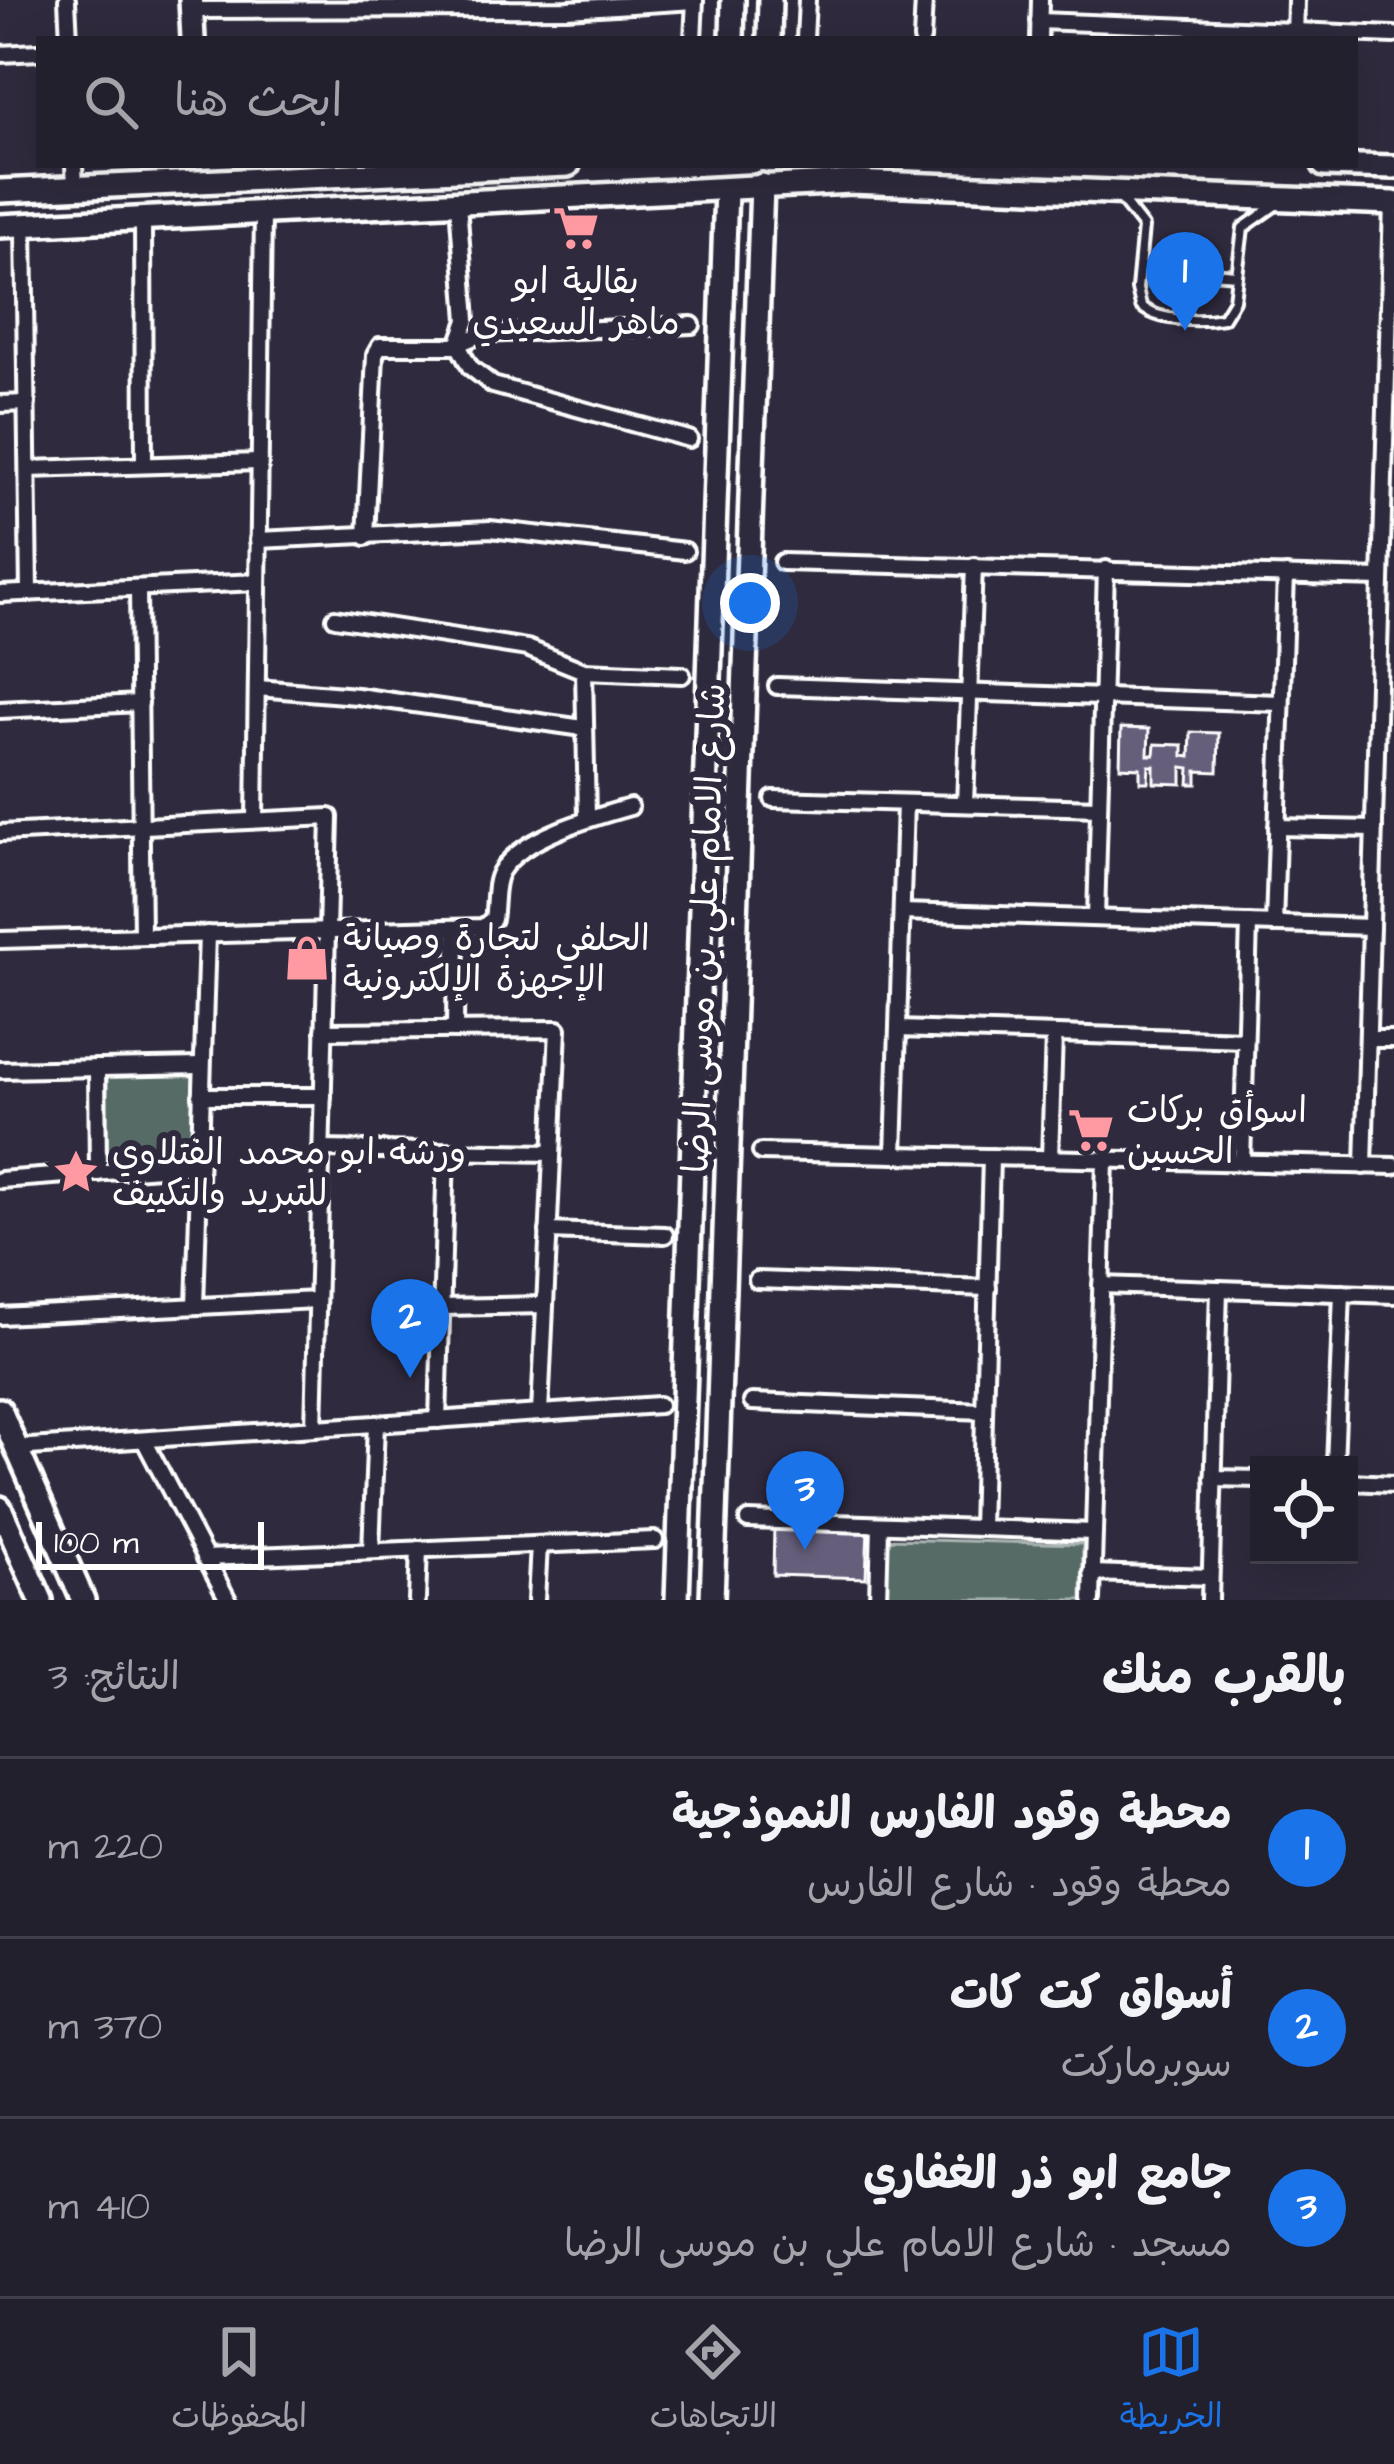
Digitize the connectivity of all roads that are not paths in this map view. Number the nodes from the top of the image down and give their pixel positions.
1 (67, 0) edge
2 (695, 0) edge
3 (733, 0) edge
4 (770, 0) edge
5 (807, 0) edge
6 (924, 0) edge
7 (1040, 0) edge
8 (1296, 0) edge
9 (192, 5) edge
10 (1039, 21) junction
11 (1295, 35) edge
12 (1394, 35) edge
13 (68, 36) edge
14 (193, 36) edge
15 (693, 36) edge
16 (732, 36) edge
17 (769, 36) edge
18 (806, 36) edge
19 (922, 36) edge
20 (1039, 36) edge
21 (36, 52) edge
22 (0, 54) edge
23 (1358, 166) edge
24 (1394, 167) edge
25 (430, 168) edge
26 (728, 168) edge
27 (200, 173) edge
28 (763, 175) edge
29 (75, 176) edge
30 (726, 189) junction
31 (0, 191) edge
32 (1109, 193) junction
33 (1293, 200) junction
34 (1393, 203) edge
35 (458, 204) junction
36 (262, 213) junction
37 (143, 219) junction
38 (24, 224) junction
39 (0, 226) edge
40 (1140, 267) junction
41 (723, 274) junction
42 (1236, 275) junction
43 (759, 276) junction
44 (692, 325) dead end
45 (458, 345) junction
46 (1391, 349) edge
47 (27, 403) junction
48 (0, 404) edge
49 (689, 440) dead end
50 (260, 461) junction
51 (144, 465) junction
52 (1389, 468) edge
53 (28, 469) junction
54 (365, 537) junction
55 (259, 540) junction
56 (685, 551) dead end
57 (782, 562) dead end
58 (974, 566) junction
59 (1106, 568) junction
60 (1286, 575) junction
61 (1381, 578) junction
62 (258, 582) junction
63 (138, 588) junction
64 (29, 593) junction
65 (0, 594) edge
66 (1387, 611) edge
67 (335, 618) dead end
68 (584, 671) junction
69 (682, 675) dead end
70 (777, 686) dead end
71 (256, 688) junction
72 (970, 693) junction
73 (1102, 697) junction
74 (140, 703) junction
75 (1281, 703) junction
76 (0, 710) edge
77 (583, 728) junction
78 (773, 799) dead end
79 (905, 803) junction
80 (965, 804) junction
81 (630, 807) dead end
82 (1100, 808) junction
83 (587, 818) junction
84 (255, 820) junction
85 (143, 824) junction
86 (1277, 827) junction
87 (1374, 830) junction
88 (0, 832) edge
89 (902, 912) junction
90 (1096, 918) junction
91 (1249, 923) junction
92 (1274, 924) junction
93 (1371, 927) junction
94 (456, 928) junction
95 (327, 933) junction
96 (207, 934) junction
97 (142, 936) junction
98 (0, 940) edge
99 (898, 1029) junction
100 (455, 1030) junction
101 (324, 1031) junction
102 (1054, 1034) junction
103 (1368, 1039) junction
104 (1245, 1040) junction
105 (1394, 1040) edge
106 (201, 1066) junction
107 (97, 1068) junction
108 (0, 1070) edge
109 (201, 1096) junction
110 (323, 1096) junction
111 (322, 1149) junction
112 (446, 1151) junction
113 (761, 1152) dead end
114 (552, 1154) junction
115 (894, 1155) junction
116 (992, 1157) junction
117 (1050, 1159) junction
118 (1105, 1160) junction
119 (1242, 1163) junction
120 (199, 1165) junction
121 (1364, 1166) junction
122 (1394, 1166) edge
123 (98, 1173) junction
124 (0, 1180) edge
125 (548, 1231) junction
126 (664, 1234) dead end
127 (757, 1280) dead end
128 (1101, 1285) junction
129 (988, 1288) junction
130 (1219, 1289) junction
131 (1342, 1293) junction
132 (1394, 1295) edge
133 (317, 1300) junction
134 (544, 1305) junction
135 (195, 1306) junction
136 (440, 1306) junction
137 (0, 1316) edge
138 (752, 1402) dead end
139 (659, 1406) dead end
140 (0, 1410) edge
141 (984, 1411) junction
142 (540, 1413) junction
143 (438, 1420) junction
144 (376, 1424) junction
145 (314, 1429) junction
146 (144, 1440) junction
147 (15, 1448) junction
148 (1335, 1456) edge
149 (1213, 1478) junction
150 (1250, 1479) edge
151 (1358, 1482) edge
152 (1394, 1484) edge
153 (2, 1518) edge
154 (748, 1520) dead end
155 (880, 1525) junction
156 (980, 1528) junction
157 (49, 1531) junction
158 (1094, 1532) junction
159 (655, 1540) dead end
160 (538, 1544) junction
161 (15, 1545) junction
162 (419, 1550) junction
163 (371, 1551) junction
164 (206, 1558) junction
165 (1093, 1573) junction
166 (1210, 1577) junction
167 (81, 1594) edge
168 (43, 1600) edge
169 (228, 1600) edge
170 (417, 1600) edge
171 (536, 1600) edge
172 (677, 1600) edge
173 (712, 1600) edge
174 (878, 1600) edge
175 (1092, 1600) edge
176 (1210, 1600) edge

1 - 13 street
2 - 9 street
2 - 15 street
3 - 16 main road
4 - 17 main road
5 - 18 street
6 - 19 street
7 - 10 street
8 - 11 street
9 - 14 main road
10 - 11 street
10 - 20 street
11 - 12 street
21 - 22 street
23 - 24 main road
25 - 27 main road
26 - 30 main road, شارع الامام علي بن موسى الرضا
27 - 29 main road
28 - 30 main road
28 - 32 main road
28 - 43 main road, شارع الامام علي بن موسى الرضا
29 - 31 main road
30 - 35 main road
30 - 41 main road, شارع الامام علي بن موسى الرضا
32 - 33 main road
32 - 40 lane
33 - 34 main road
33 - 42 lane
34 - 46 street
35 - 36 main road
35 - 45 street
36 - 37 main road
36 - 50 street
37 - 38 main road
37 - 51 street
38 - 39 main road
38 - 47 street
40 - 42 lane
40 - 42 lane
41 - 43 main road
41 - 172 main road, شارع الامام علي بن موسى الرضا
43 - 173 main road, شارع الامام علي بن موسى الرضا
44 - 45 street
45 - 49 street
45 - 54 street
46 - 52 street
47 - 48 street
47 - 53 street
50 - 51 street
50 - 55 street
51 - 53 street
52 - 61 street
53 - 64 street
54 - 55 street
54 - 56 street
55 - 62 street
57 - 58 street
58 - 59 street
58 - 72 street
59 - 60 street
59 - 73 street
60 - 61 street
60 - 75 street
61 - 66 street
62 - 63 street
62 - 71 street
63 - 64 street
63 - 74 street
64 - 65 street
66 - 87 street
67 - 68 street
68 - 69 street
68 - 77 street
70 - 72 street
71 - 77 street
71 - 84 street
72 - 73 street
72 - 80 street
73 - 75 street
73 - 82 street
74 - 76 street
74 - 85 street
75 - 86 street
77 - 83 street
78 - 79 street
79 - 80 street
79 - 89 street
80 - 82 street
81 - 83 street
82 - 90 street
83 - 94 street
84 - 85 street
84 - 95 street
85 - 88 street
85 - 97 street
86 - 87 street
86 - 92 street
87 - 93 street
89 - 90 street
89 - 99 street
90 - 91 street
91 - 92 street
91 - 104 street
92 - 93 street
93 - 103 street
94 - 95 street
94 - 100 street
95 - 96 street
95 - 101 street
96 - 97 street
96 - 106 street
97 - 98 street
99 - 102 street
99 - 115 street
100 - 101 street
100 - 114 street
101 - 110 street
102 - 104 street
102 - 117 street
103 - 105 street
103 - 121 street
104 - 119 street
106 - 107 street
106 - 109 street
107 - 108 street
107 - 123 street
109 - 110 street
109 - 120 street
110 - 111 street
111 - 112 street
111 - 133 street
112 - 114 street
112 - 136 street
113 - 115 street
114 - 125 street
115 - 116 street
116 - 117 street
116 - 129 street
117 - 118 street
118 - 119 street
118 - 128 street
119 - 121 street
120 - 123 street
120 - 135 street
121 - 122 street
123 - 124 street
125 - 126 street
125 - 134 street
127 - 129 street
128 - 130 street
128 - 158 street
129 - 141 street
130 - 131 street
130 - 149 street
131 - 132 street
131 - 148 street
133 - 135 street
133 - 145 street
134 - 136 street
134 - 142 street
135 - 137 street
136 - 143 street
138 - 141 street
139 - 142 street
140 - 147 main road
141 - 156 street
142 - 143 street
143 - 144 street
144 - 145 street
144 - 163 street
145 - 146 street
146 - 147 street
146 - 164 street
147 - 157 main road
149 - 150 street
149 - 166 street
151 - 152 street
153 - 161 main road
154 - 155 street
155 - 156 street
155 - 174 street
156 - 158 street
157 - 161 main road
157 - 167 main road
158 - 165 street
159 - 160 street
160 - 162 street
160 - 171 street
161 - 168 main road
162 - 163 street
162 - 170 street
163 - 164 street
164 - 169 street
165 - 166 street
165 - 175 street
166 - 176 street
167 - 168 main road

